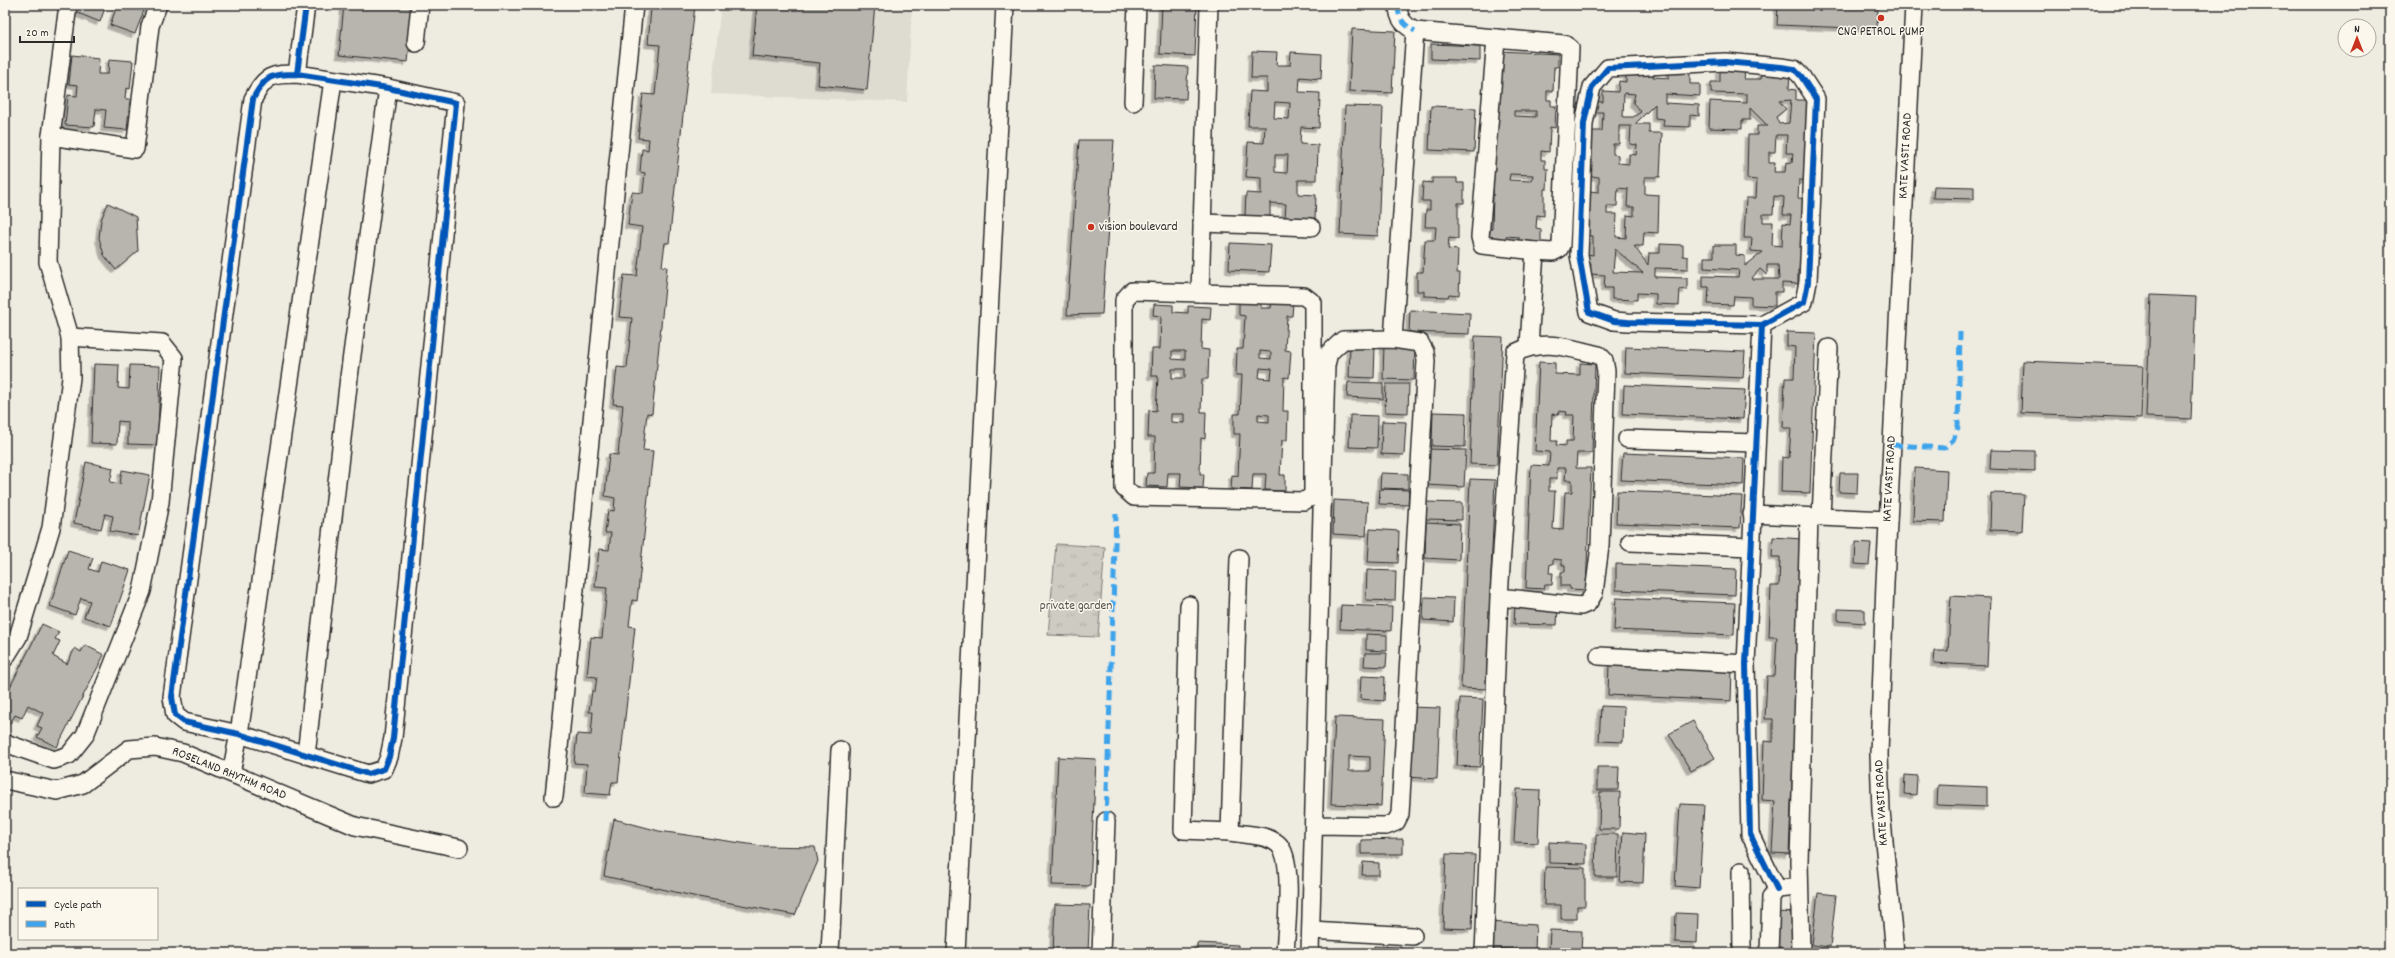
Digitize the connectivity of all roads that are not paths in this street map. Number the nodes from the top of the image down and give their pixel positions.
1 (68, 5) edge
2 (158, 5) edge
3 (306, 5) edge
4 (420, 5) edge
5 (634, 5) edge
6 (1005, 5) edge
7 (1137, 5) edge
8 (1209, 5) edge
9 (1398, 5) edge
10 (1914, 5) edge
11 (1415, 31) junction
12 (1496, 38) junction
13 (416, 43) dead end
14 (298, 74) junction
15 (333, 80) junction
16 (388, 88) junction
17 (1133, 102) dead end
18 (51, 136) junction
19 (1202, 223) junction
20 (1311, 227) dead end
21 (1535, 251) junction
22 (1200, 293) junction
23 (1762, 325) junction
24 (70, 337) junction
25 (1393, 339) junction
26 (1529, 346) junction
27 (1829, 348) dead end
28 (1627, 439) dead end
29 (1756, 443) junction
30 (1752, 514) junction
31 (1815, 517) junction
32 (1888, 520) junction
33 (1630, 542) dead end
34 (1751, 547) junction
35 (1239, 558) dead end
36 (1499, 597) junction
37 (1189, 605) dead end
38 (1599, 656) dead end
39 (5, 658) edge
40 (1746, 664) junction
41 (239, 734) junction
42 (5, 743) edge
43 (840, 750) dead end
44 (306, 755) junction
45 (230, 773) junction
46 (5, 780) edge
47 (554, 797) dead end
48 (1106, 821) dead end
49 (1314, 825) junction
50 (1230, 832) junction
51 (459, 848) dead end
52 (1741, 871) dead end
53 (1800, 888) junction
54 (1777, 889) junction
55 (1310, 930) junction
56 (1413, 936) dead end
57 (830, 953) edge
58 (956, 953) edge
59 (1101, 953) edge
60 (1285, 953) edge
61 (1310, 953) edge
62 (1484, 953) edge
63 (1742, 953) edge
64 (1769, 953) edge
65 (1801, 953) edge
66 (1895, 953) edge

1 - 18 street
2 - 18 street
3 - 14 street
4 - 13 street
5 - 47 street
6 - 58 street
7 - 17 street
8 - 19 street
9 - 11 street
10 - 32 street, KATE VASTI ROAD
11 - 12 street
11 - 25 street
12 - 21 street
12 - 21 street
14 - 15 street
14 - 41 street
15 - 16 street
15 - 41 street
16 - 44 street
16 - 44 street
18 - 24 street
19 - 20 street
19 - 22 street
21 - 26 street
22 - 22 street
23 - 23 street
23 - 29 street
24 - 39 street
24 - 42 street
25 - 49 street
25 - 49 street
26 - 36 street
26 - 36 street
27 - 31 street
28 - 29 street
29 - 30 street
30 - 31 street
30 - 34 street
31 - 32 street
31 - 53 street
32 - 66 street, KATE VASTI ROAD
33 - 34 street
34 - 40 street
35 - 50 street
36 - 62 street
37 - 50 street
38 - 40 street
40 - 54 street
41 - 44 street
41 - 45 street
43 - 57 street
45 - 46 street, ROSELAND RHYTHM ROAD
45 - 51 street, ROSELAND RHYTHM ROAD
48 - 59 street
49 - 55 street
50 - 60 street
52 - 63 street
53 - 54 street
53 - 65 street
54 - 64 street
55 - 56 street
55 - 61 street

